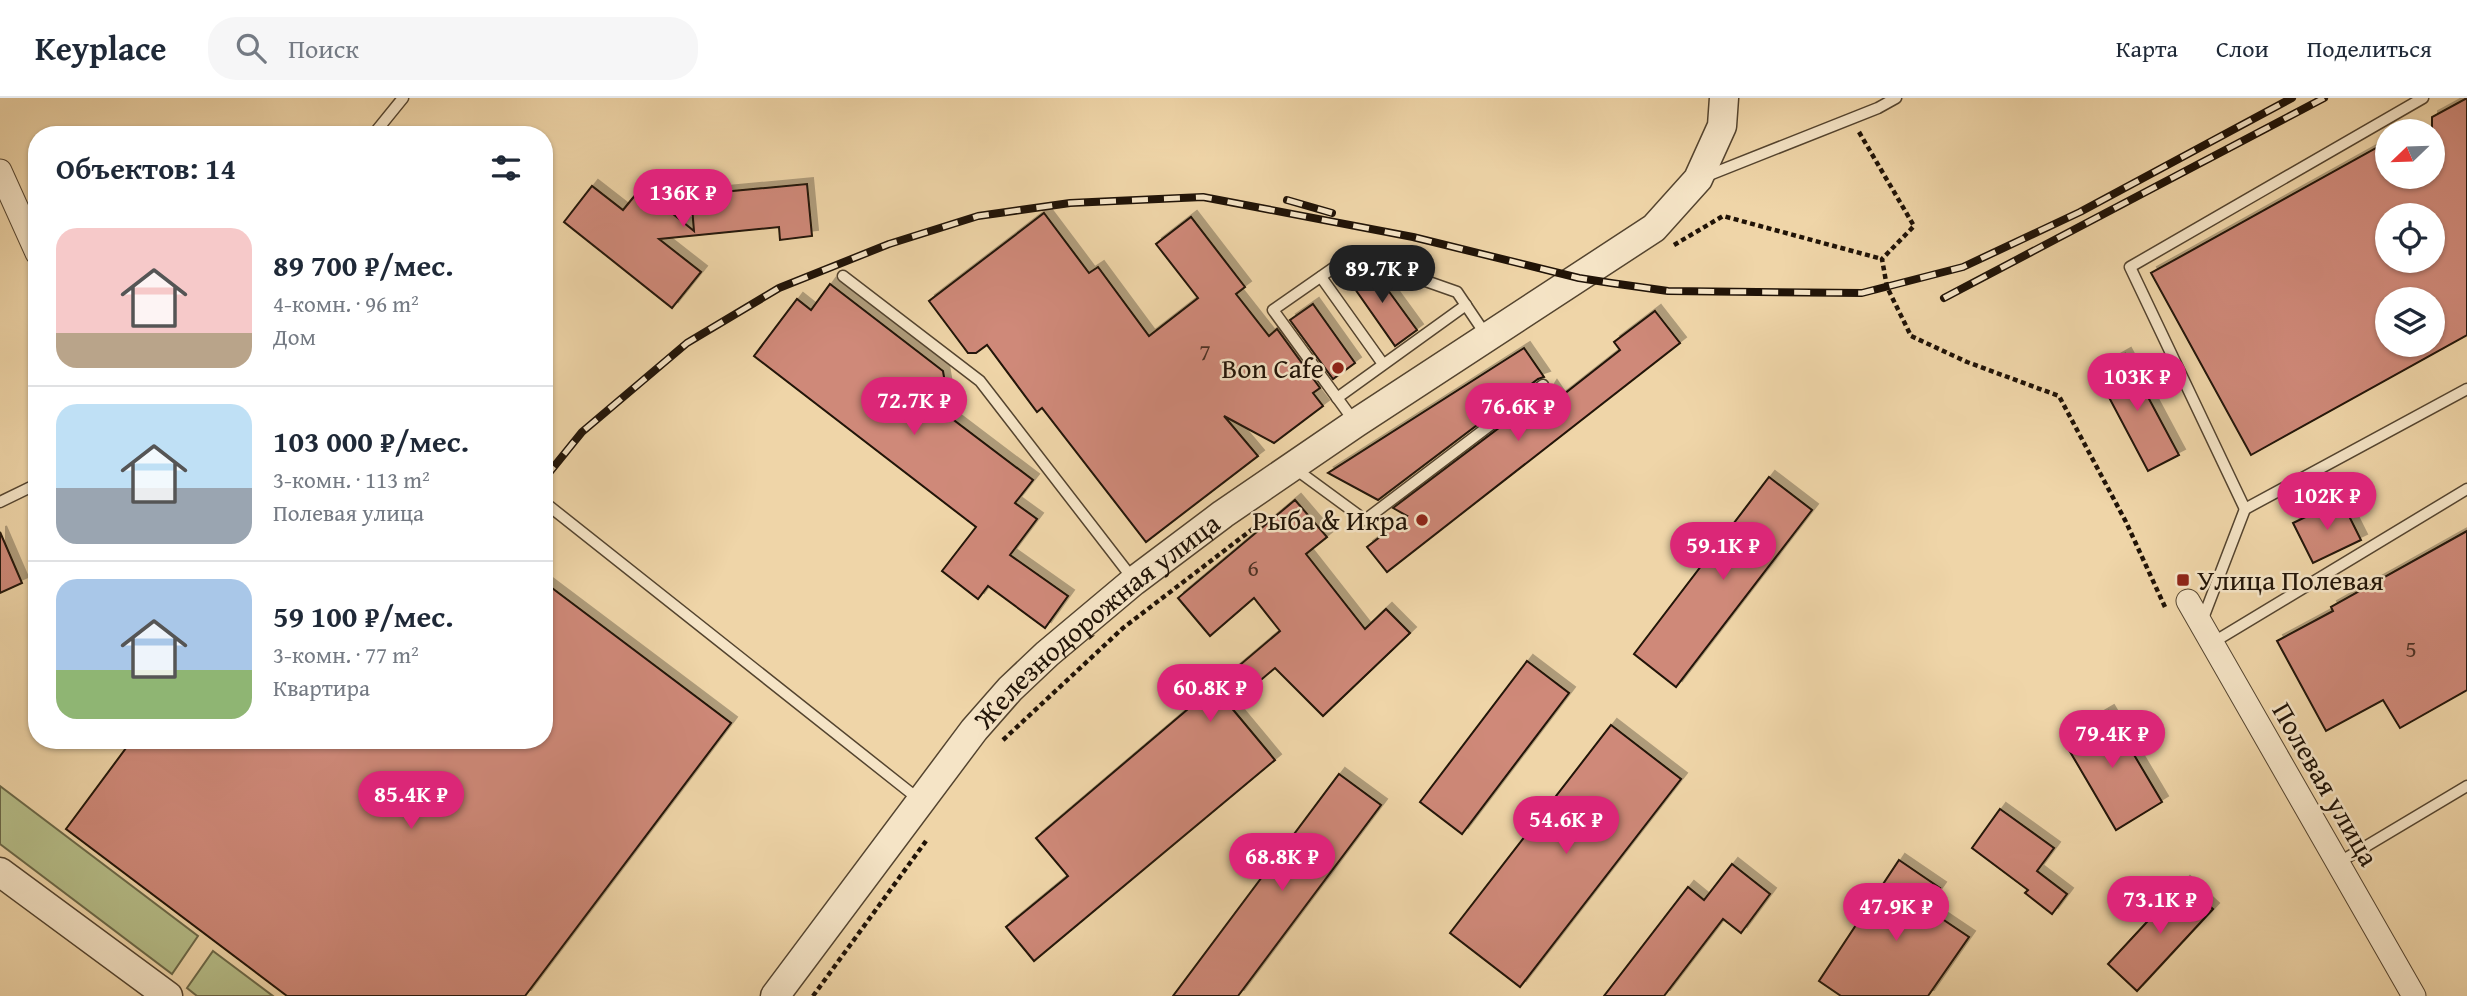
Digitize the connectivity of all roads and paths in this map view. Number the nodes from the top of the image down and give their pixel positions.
1 (402, 98) edge
2 (1724, 98) edge
3 (1896, 98) edge
4 (2423, 98) edge
5 (1851, 119) junction
6 (380, 126) edge
7 (0, 171) edge
8 (1698, 179) junction
9 (28, 233) edge
10 (1666, 251) dead end
11 (1882, 258) junction
12 (843, 276) dead end
13 (1321, 277) junction
14 (1466, 305) junction
15 (1488, 337) junction
16 (1383, 364) junction
17 (1543, 385) dead end
18 (2467, 389) edge
19 (1337, 398) junction
20 (1356, 423) junction
21 (1291, 466) junction
22 (28, 488) edge
23 (2467, 489) edge
24 (0, 502) edge
25 (553, 509) edge
26 (2245, 509) junction
27 (1269, 516) dead end
28 (1134, 581) junction
29 (2188, 601) joint
30 (2206, 633) junction
31 (997, 745) dead end
32 (2467, 786) edge
33 (920, 801) junction
34 (927, 840) dead end
35 (2338, 863) junction
36 (0, 872) edge
37 (168, 996) edge
38 (775, 996) edge
39 (813, 996) edge
40 (2414, 996) edge

1 - 6 lane
2 - 8 street, Железнодорожная улица
3 - 5 lane
4 - 26 lane
5 - 8 lane
5 - 11 path
7 - 9 street
8 - 15 street, Железнодорожная улица
10 - 11 path
11 - 29 path
12 - 28 lane
13 - 14 lane
13 - 16 lane
13 - 19 lane
14 - 15 lane
14 - 16 lane
15 - 20 street, Железнодорожная улица
16 - 19 lane
17 - 21 lane
18 - 26 lane
19 - 20 lane
20 - 21 street, Железнодорожная улица
21 - 28 street, Железнодорожная улица
22 - 24 lane
23 - 30 lane
25 - 33 lane
26 - 30 lane
27 - 31 path
28 - 33 street, Железнодорожная улица
29 - 30 street, Полевая улица
30 - 35 street, Полевая улица
32 - 35 lane
33 - 38 street, Железнодорожная улица
34 - 39 path
35 - 40 street, Полевая улица
36 - 37 street

